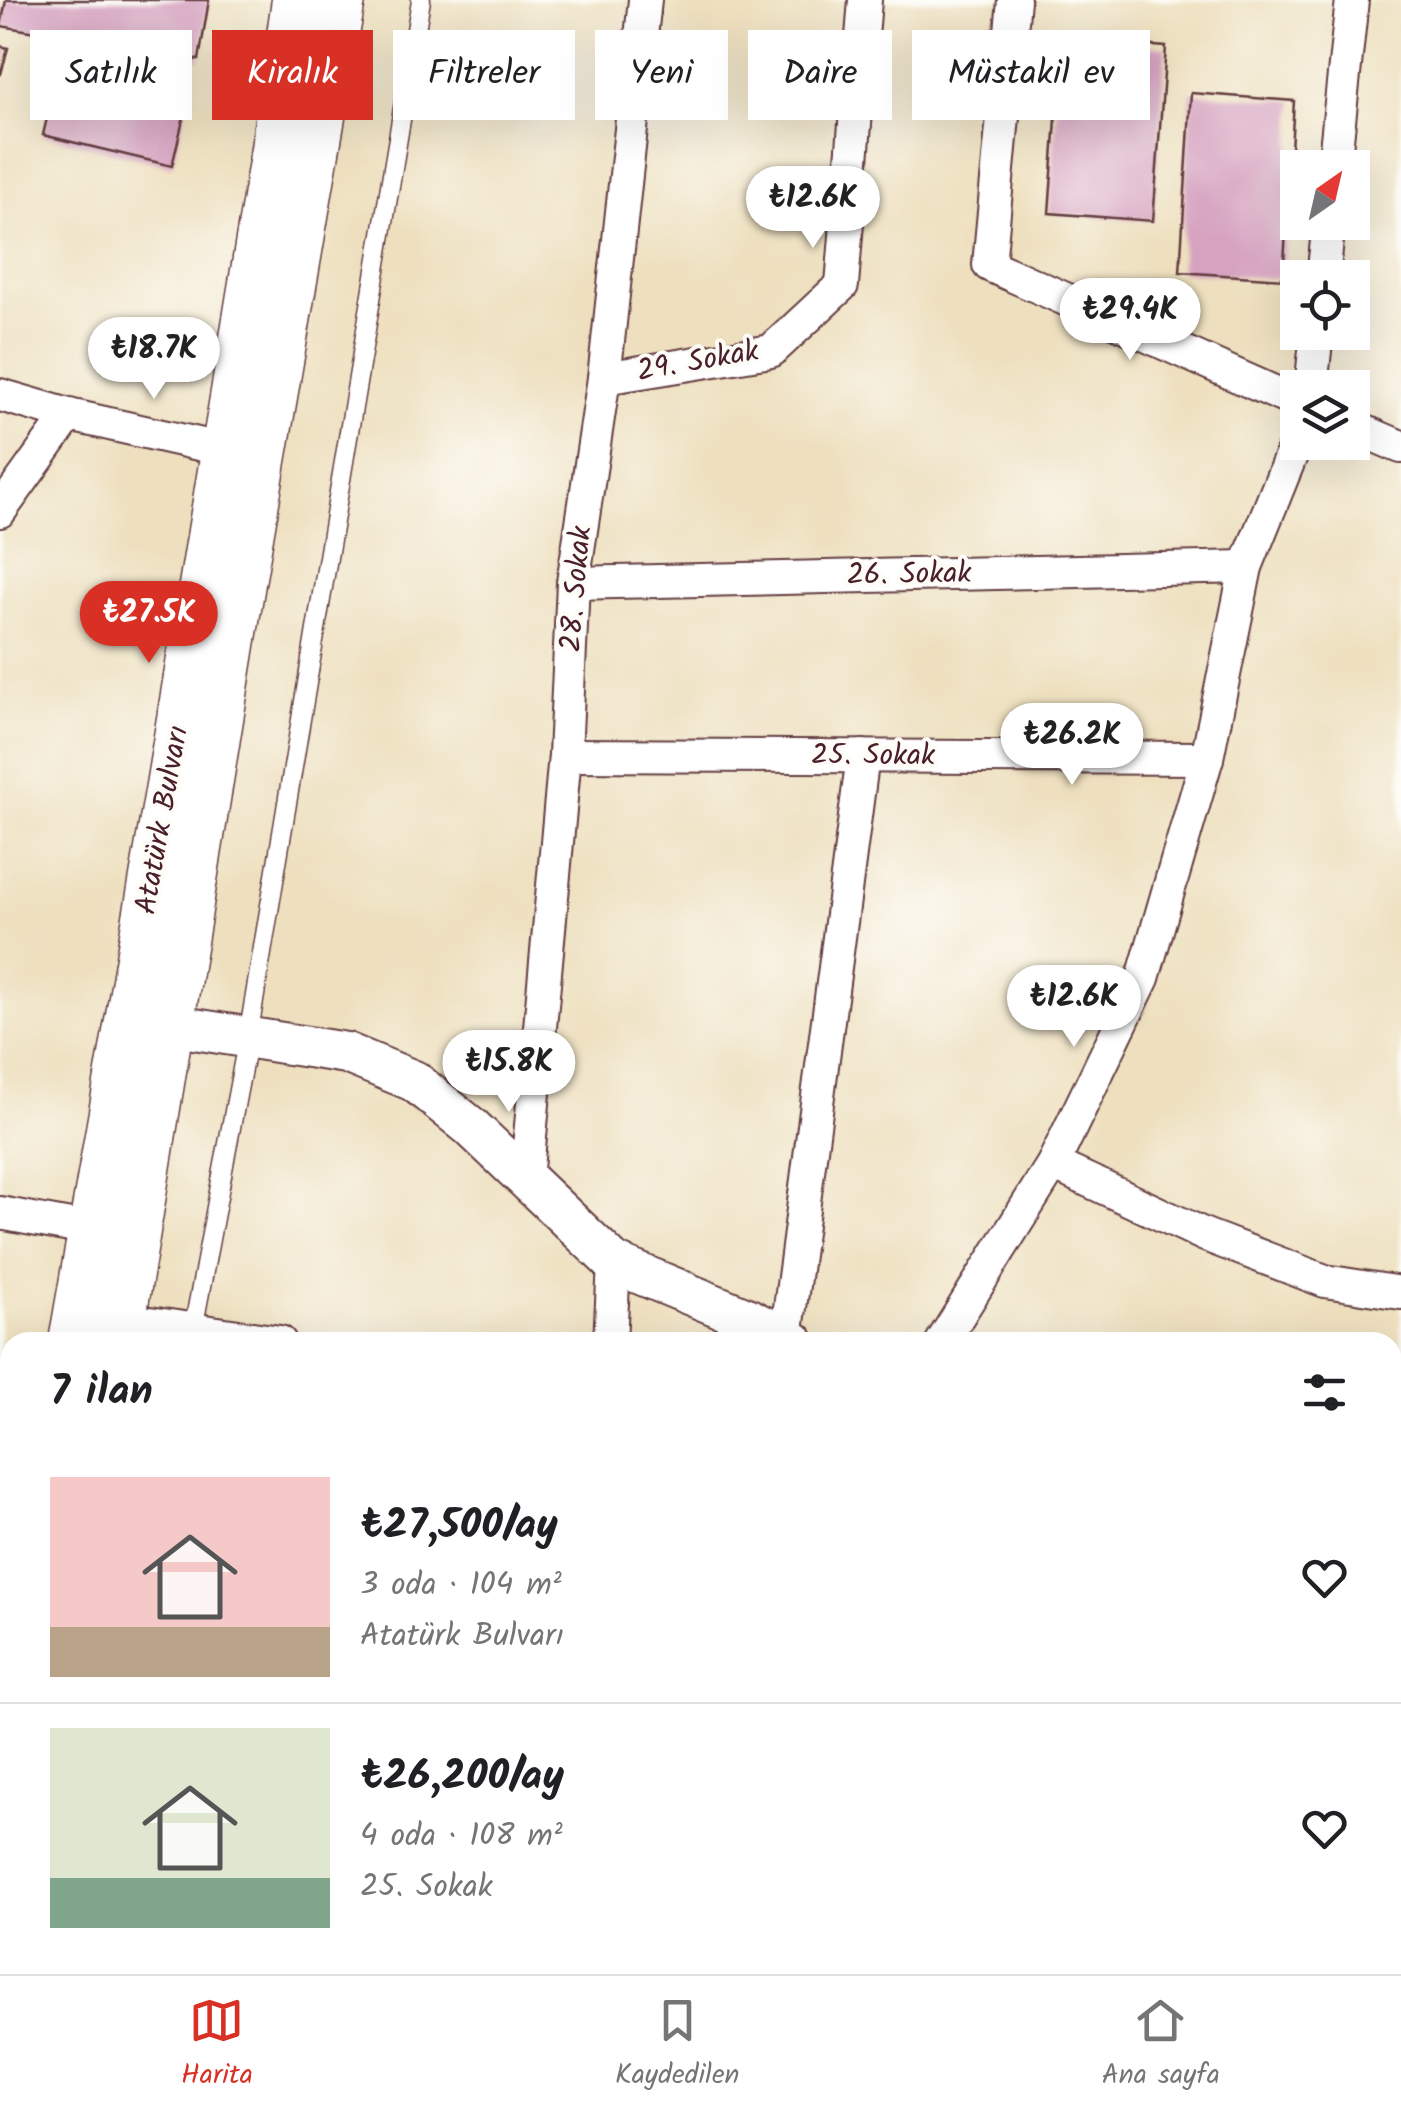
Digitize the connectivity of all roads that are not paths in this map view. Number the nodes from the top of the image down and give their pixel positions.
1 (296, 0) edge
2 (341, 0) edge
3 (422, 0) edge
4 (645, 0) edge
5 (865, 0) edge
6 (1014, 0) edge
7 (1352, 0) edge
8 (1336, 150) edge
9 (604, 378) junction
10 (0, 395) edge
11 (1280, 395) edge
12 (68, 415) junction
13 (1370, 433) edge
14 (1401, 446) edge
15 (225, 450) junction
16 (1289, 460) edge
17 (0, 511) edge
18 (1246, 567) junction
19 (573, 583) junction
20 (566, 755) junction
21 (862, 756) junction
22 (1207, 758) junction
23 (170, 1024) junction
24 (248, 1037) junction
25 (1053, 1164) junction
26 (526, 1180) junction
27 (0, 1213) edge
28 (92, 1230) junction
29 (614, 1263) junction
30 (1401, 1293) edge
31 (120, 1331) edge
32 (75, 1332) edge
33 (193, 1332) edge
34 (611, 1332) edge
35 (774, 1332) edge
36 (791, 1332) edge
37 (948, 1332) edge

1 - 15 main road, Atatürk Bulvarı
2 - 23 main road, Atatürk Bulvarı
3 - 24 lane
4 - 9 street, 28. Sokak
5 - 9 street, 29. Sokak
6 - 11 street
7 - 8 street
9 - 19 street, 28. Sokak
10 - 12 street
12 - 15 street
12 - 17 street
13 - 14 street
15 - 28 main road, Atatürk Bulvarı
16 - 18 street
18 - 19 street, 26. Sokak
18 - 22 street
19 - 20 street, 28. Sokak
20 - 21 street, 25. Sokak
20 - 26 street, 28. Sokak
21 - 22 street, 25. Sokak
21 - 36 street
22 - 25 street
23 - 24 street
23 - 31 main road, Atatürk Bulvarı
24 - 26 street
24 - 33 lane
25 - 30 street
25 - 37 street
26 - 29 street
27 - 28 street
28 - 32 main road, Atatürk Bulvarı
29 - 34 street
29 - 35 street

